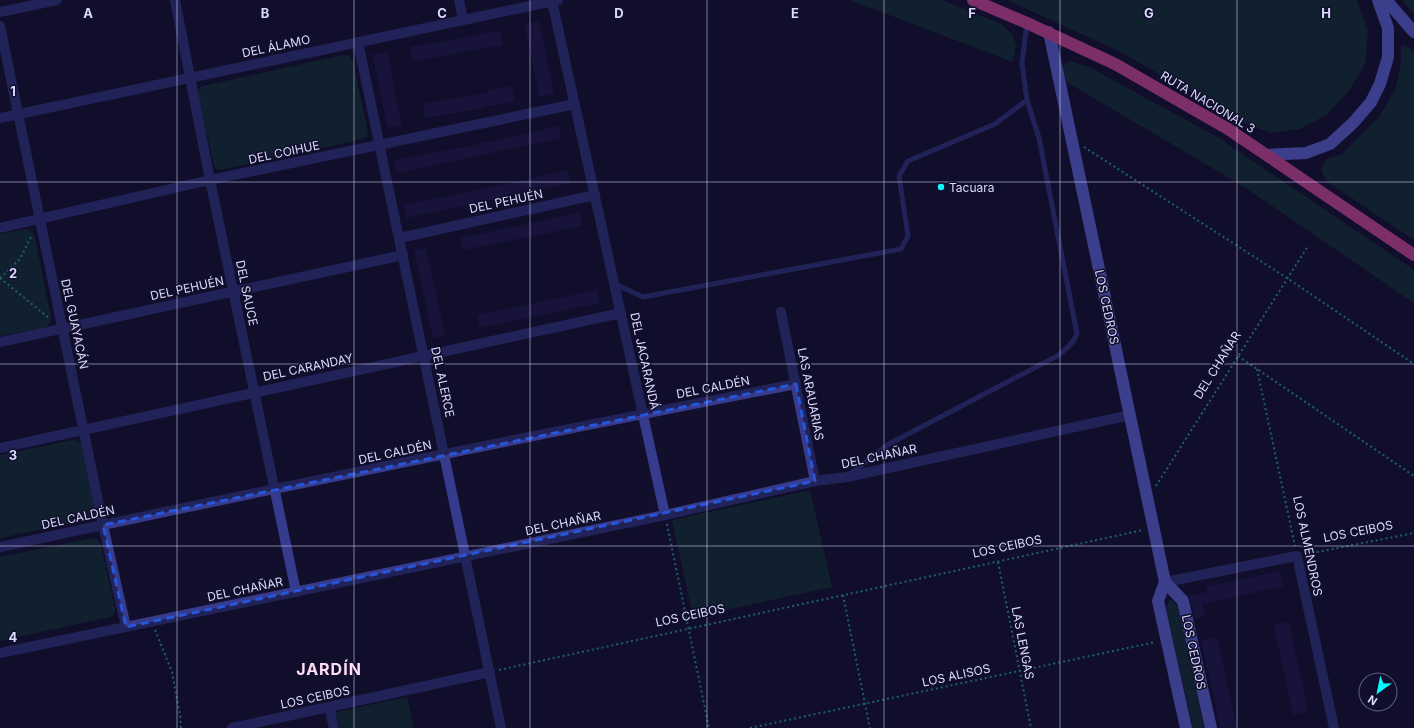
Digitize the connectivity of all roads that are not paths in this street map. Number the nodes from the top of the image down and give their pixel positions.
1 (57, 0) edge
2 (175, 0) edge
3 (459, 0) edge
4 (973, 0) edge
5 (1378, 0) edge
6 (1386, 0) edge
7 (555, 1) edge
8 (0, 12) edge
9 (463, 20) junction
10 (1027, 23) junction
11 (0, 26) edge
12 (1048, 32) junction
13 (1414, 32) edge
14 (358, 42) junction
15 (190, 77) junction
16 (1027, 100) junction
17 (575, 104) junction
18 (18, 114) junction
19 (0, 118) edge
20 (380, 144) junction
21 (1266, 155) junction
22 (210, 180) junction
23 (595, 195) junction
24 (40, 219) junction
25 (0, 228) edge
26 (400, 238) junction
27 (1414, 254) edge
28 (403, 255) junction
29 (614, 283) junction
30 (234, 291) junction
31 (781, 312) dead end
32 (621, 313) junction
33 (62, 328) junction
34 (0, 342) edge
35 (424, 355) junction
36 (796, 384) junction
37 (254, 392) junction
38 (643, 414) junction
39 (1130, 416) junction
40 (83, 430) junction
41 (0, 448) edge
42 (445, 455) junction
43 (847, 477) junction
44 (815, 481) junction
45 (275, 490) junction
46 (665, 515) junction
47 (103, 525) junction
48 (0, 547) edge
49 (466, 556) junction
50 (1165, 582) junction
51 (296, 592) junction
52 (126, 627) junction
53 (0, 653) edge
54 (490, 672) junction
55 (329, 707) junction
56 (232, 728) edge
57 (334, 728) edge
58 (501, 728) edge
59 (1186, 728) edge
60 (1210, 728) edge
61 (1334, 728) edge

1 - 8 street
2 - 15 street, DEL SAUCE
3 - 9 street
4 - 10 highway, RUTA NACIONAL 3
5 - 21 street
6 - 13 street
7 - 9 street, DEL ÁLAMO
7 - 17 street, DEL JACARANDÁ
9 - 14 street, DEL ÁLAMO
10 - 12 highway, RUTA NACIONAL 3
10 - 16 lane
11 - 18 street, DEL GUAYACÁN
12 - 21 highway, RUTA NACIONAL 3
12 - 39 street, LOS CEDROS
14 - 15 street, DEL ÁLAMO
14 - 20 street, DEL ALERCE
15 - 18 street, DEL ÁLAMO
15 - 22 street, DEL SAUCE
16 - 29 lane
16 - 43 lane
17 - 20 street, DEL COIHUE
17 - 23 street, DEL JACARANDÁ
18 - 19 street, DEL ÁLAMO
18 - 24 street, DEL GUAYACÁN
20 - 22 street, DEL COIHUE
20 - 26 street, DEL ALERCE
21 - 27 highway, RUTA NACIONAL 3
22 - 24 street, DEL COIHUE
22 - 30 street, DEL SAUCE
23 - 26 street, DEL PEHUÉN
23 - 29 street, DEL JACARANDÁ
24 - 25 street, DEL COIHUE
24 - 33 street, DEL GUAYACÁN
26 - 28 street, DEL ALERCE
28 - 30 street, DEL PEHUÉN
28 - 35 street, DEL ALERCE
29 - 32 street, DEL JACARANDÁ
30 - 33 street, DEL PEHUÉN
30 - 37 street, DEL SAUCE
31 - 36 street, LAS ARAUARIAS
32 - 35 street, DEL CARANDAY
32 - 38 street, DEL JACARANDÁ
33 - 34 street, DEL PEHUÉN
33 - 40 street, DEL GUAYACÁN
35 - 37 street, DEL CARANDAY
35 - 42 street, DEL ALERCE
36 - 38 street, DEL CALDÉN
36 - 44 street, LAS ARAUARIAS
37 - 40 street, DEL CARANDAY
37 - 45 street, DEL SAUCE
38 - 42 street, DEL CALDÉN
38 - 46 street, DEL JACARANDÁ
39 - 43 street, DEL CHAÑAR
39 - 50 street, LOS CEDROS
40 - 41 street, DEL CARANDAY
40 - 47 street, DEL GUAYACÁN
42 - 45 street, DEL CALDÉN
42 - 49 street, DEL ALERCE
43 - 44 street, DEL CHAÑAR
44 - 46 street, DEL CHAÑAR
45 - 47 street, DEL CALDÉN
45 - 51 street, DEL SAUCE
46 - 49 street, DEL CHAÑAR
47 - 48 street, DEL CALDÉN
47 - 52 street, DEL GUAYACÁN
49 - 51 street, DEL CHAÑAR
49 - 54 street, DEL ALERCE
50 - 59 street, LOS CEDROS
50 - 60 street, LOS CEDROS
50 - 61 street, LOS ALMENDROS
51 - 52 street, DEL CHAÑAR
52 - 53 street, DEL CHAÑAR
54 - 55 street, LOS CEIBOS
54 - 58 street, DEL ALERCE
55 - 56 street, LOS CEIBOS
55 - 57 street

